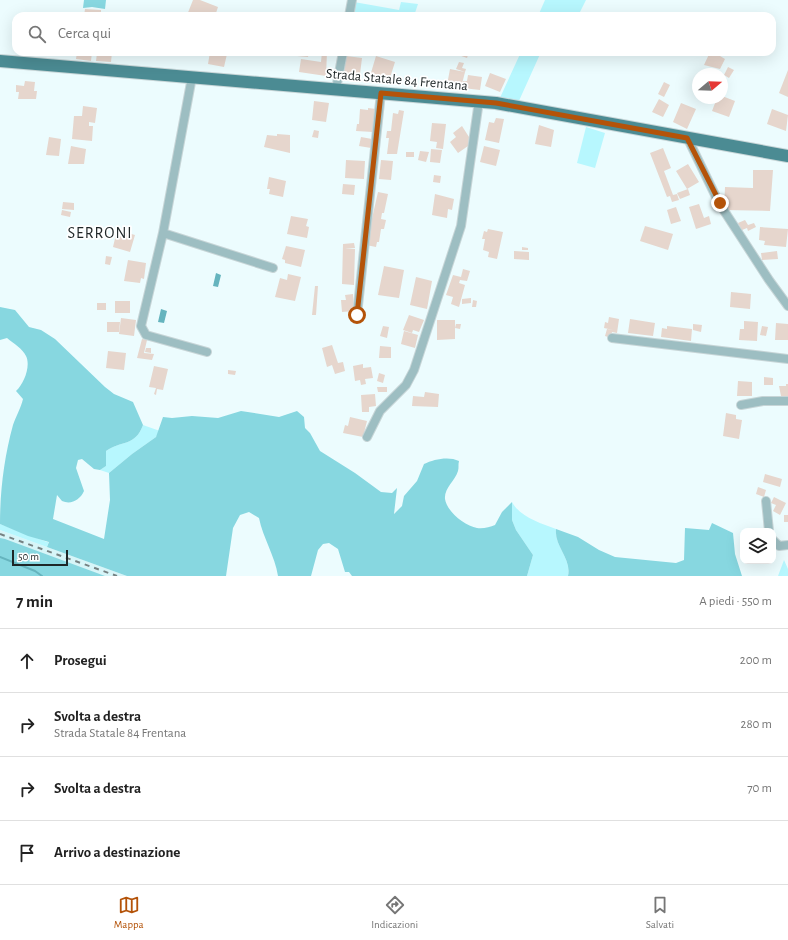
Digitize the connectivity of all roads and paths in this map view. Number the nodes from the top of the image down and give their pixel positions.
1 (352, 0) edge
2 (350, 12) edge
3 (341, 56) edge
4 (0, 62) edge
5 (192, 77) junction
6 (336, 89) junction
7 (381, 93) junction
8 (479, 101) junction
9 (687, 138) junction
10 (788, 156) edge
11 (163, 233) junction
12 (273, 268) dead end
13 (788, 306) edge
14 (357, 315) dead end
15 (612, 338) dead end
16 (207, 352) dead end
17 (788, 359) edge
18 (788, 401) edge
19 (741, 404) dead end
20 (367, 437) dead end
21 (766, 501) dead end
22 (769, 528) edge
23 (776, 543) edge
24 (788, 545) edge

1 - 2 street
3 - 6 street
4 - 5 main road, Strada Statale 84 Frentana
5 - 6 main road, Strada Statale 84 Frentana
5 - 11 street
6 - 7 main road, Strada Statale 84 Frentana
7 - 8 main road, Strada Statale 84 Frentana
7 - 14 street
8 - 9 main road, Strada Statale 84 Frentana
8 - 20 street
9 - 10 main road, Strada Statale 84 Frentana
9 - 13 street
11 - 12 street
11 - 16 street
15 - 17 street
18 - 19 street
21 - 22 street
23 - 24 street

